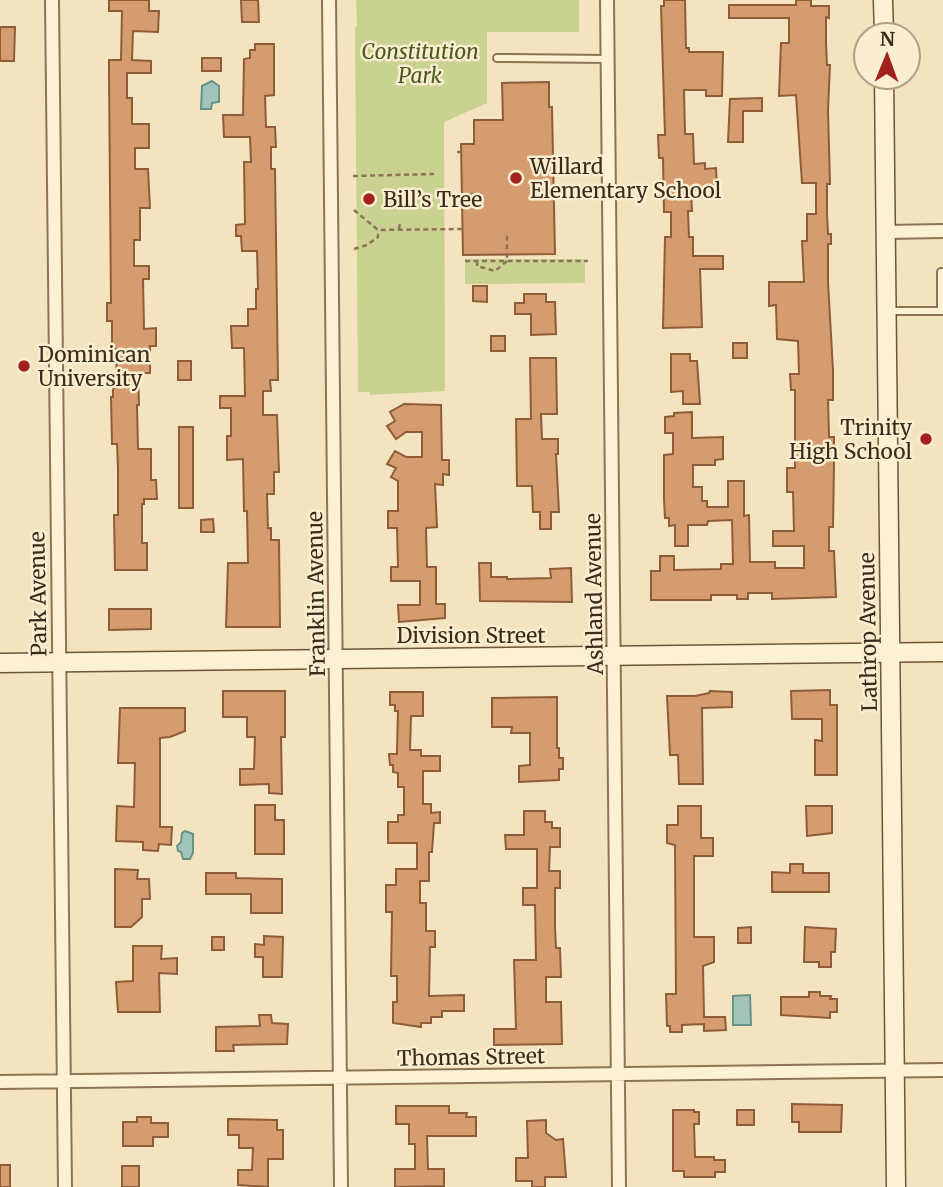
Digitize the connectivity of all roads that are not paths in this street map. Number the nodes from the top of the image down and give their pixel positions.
1 (52, 0) edge
2 (329, 0) edge
3 (607, 0) edge
4 (883, 0) edge
5 (884, 21) edge
6 (498, 58) dead end
7 (608, 60) junction
8 (884, 91) edge
9 (943, 231) edge
10 (886, 232) junction
11 (943, 272) edge
12 (887, 311) junction
13 (942, 311) edge
14 (943, 652) edge
15 (891, 653) junction
16 (614, 657) junction
17 (336, 659) junction
18 (58, 662) junction
19 (0, 663) edge
20 (943, 1070) edge
21 (895, 1071) junction
22 (618, 1075) junction
23 (340, 1077) junction
24 (65, 1081) junction
25 (0, 1082) edge
26 (65, 1187) edge
27 (341, 1187) edge
28 (619, 1187) edge
29 (896, 1187) edge

1 - 18 street, Park Avenue
2 - 17 street, Franklin Avenue
3 - 7 street, Ashland Avenue
4 - 5 street
6 - 7 lane
7 - 16 street, Ashland Avenue
8 - 10 street, Lathrop Avenue
9 - 10 street
10 - 12 street, Lathrop Avenue
11 - 13 lane
12 - 13 lane
12 - 15 street, Lathrop Avenue
14 - 15 street, Division Street
15 - 16 street, Division Street
15 - 21 street, Lathrop Avenue
16 - 17 street, Division Street
16 - 22 street, Ashland Avenue
17 - 18 street, Division Street
17 - 23 street, Franklin Avenue
18 - 19 street, Division Street
18 - 24 street, Park Avenue
20 - 21 street, Thomas Street
21 - 22 street, Thomas Street
21 - 29 street, Lathrop Avenue
22 - 23 street, Thomas Street
22 - 28 street, Ashland Avenue
23 - 24 street, Thomas Street
23 - 27 street, Franklin Avenue
24 - 25 street, Thomas Street
24 - 26 street, Park Avenue

